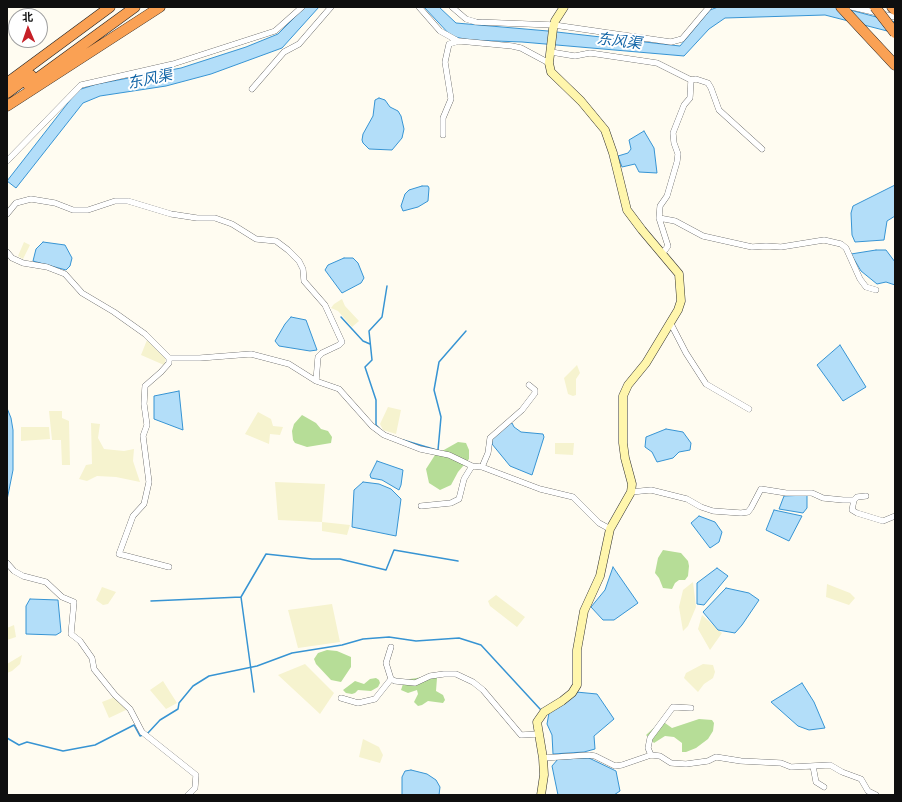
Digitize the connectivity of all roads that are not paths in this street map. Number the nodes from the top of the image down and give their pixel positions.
1 (103, 7) edge
2 (110, 7) edge
3 (126, 7) edge
4 (135, 7) edge
5 (160, 7) edge
6 (302, 7) edge
7 (331, 7) edge
8 (419, 7) edge
9 (452, 7) edge
10 (564, 7) edge
11 (710, 7) edge
12 (841, 7) edge
13 (852, 7) edge
14 (875, 7) edge
15 (892, 7) edge
16 (895, 10) edge
17 (895, 17) edge
18 (554, 27) junction
19 (895, 33) edge
20 (459, 42) junction
21 (551, 49) junction
22 (550, 63) junction
23 (895, 65) edge
24 (7, 78) edge
25 (690, 80) junction
26 (7, 84) edge
27 (252, 89) dead end
28 (7, 93) edge
29 (7, 100) edge
30 (7, 106) edge
31 (444, 135) dead end
32 (762, 149) dead end
33 (7, 161) edge
34 (7, 214) edge
35 (659, 218) junction
36 (7, 252) edge
37 (662, 254) junction
38 (876, 290) dead end
39 (670, 322) junction
40 (169, 358) junction
41 (316, 381) junction
42 (529, 385) dead end
43 (749, 409) dead end
44 (472, 466) junction
45 (482, 467) junction
46 (631, 492) junction
47 (866, 496) dead end
48 (854, 500) junction
49 (421, 506) dead end
50 (895, 516) edge
51 (610, 529) junction
52 (7, 563) edge
53 (169, 567) dead end
54 (391, 647) dead end
55 (391, 678) junction
56 (342, 698) dead end
57 (691, 708) dead end
58 (539, 734) junction
59 (651, 755) junction
60 (543, 758) junction
61 (813, 766) junction
62 (824, 787) dead end
63 (188, 795) edge
64 (541, 795) edge
65 (876, 795) edge

1 - 24 highway
2 - 26 highway
3 - 28 highway
4 - 29 highway
5 - 30 highway
6 - 33 street
7 - 27 street
8 - 20 street
9 - 18 street
10 - 18 street
11 - 18 street
12 - 23 highway
13 - 17 street
14 - 19 highway, bridge
15 - 16 highway
18 - 21 street
20 - 22 street
20 - 31 street
21 - 22 street
21 - 25 street
22 - 37 street
25 - 32 street
25 - 35 street
34 - 41 street
35 - 37 street
35 - 38 street
36 - 40 street
37 - 39 street
39 - 43 street
39 - 46 street
40 - 41 street
40 - 53 street
41 - 44 street
42 - 45 street
44 - 45 street
44 - 49 street
45 - 51 street
46 - 48 street
46 - 51 street
47 - 48 street
48 - 50 street
51 - 58 street
52 - 63 street
54 - 55 street
55 - 56 street
55 - 58 street
57 - 59 street
58 - 60 street
59 - 60 street
59 - 61 street
60 - 64 street
61 - 62 street
61 - 65 street

